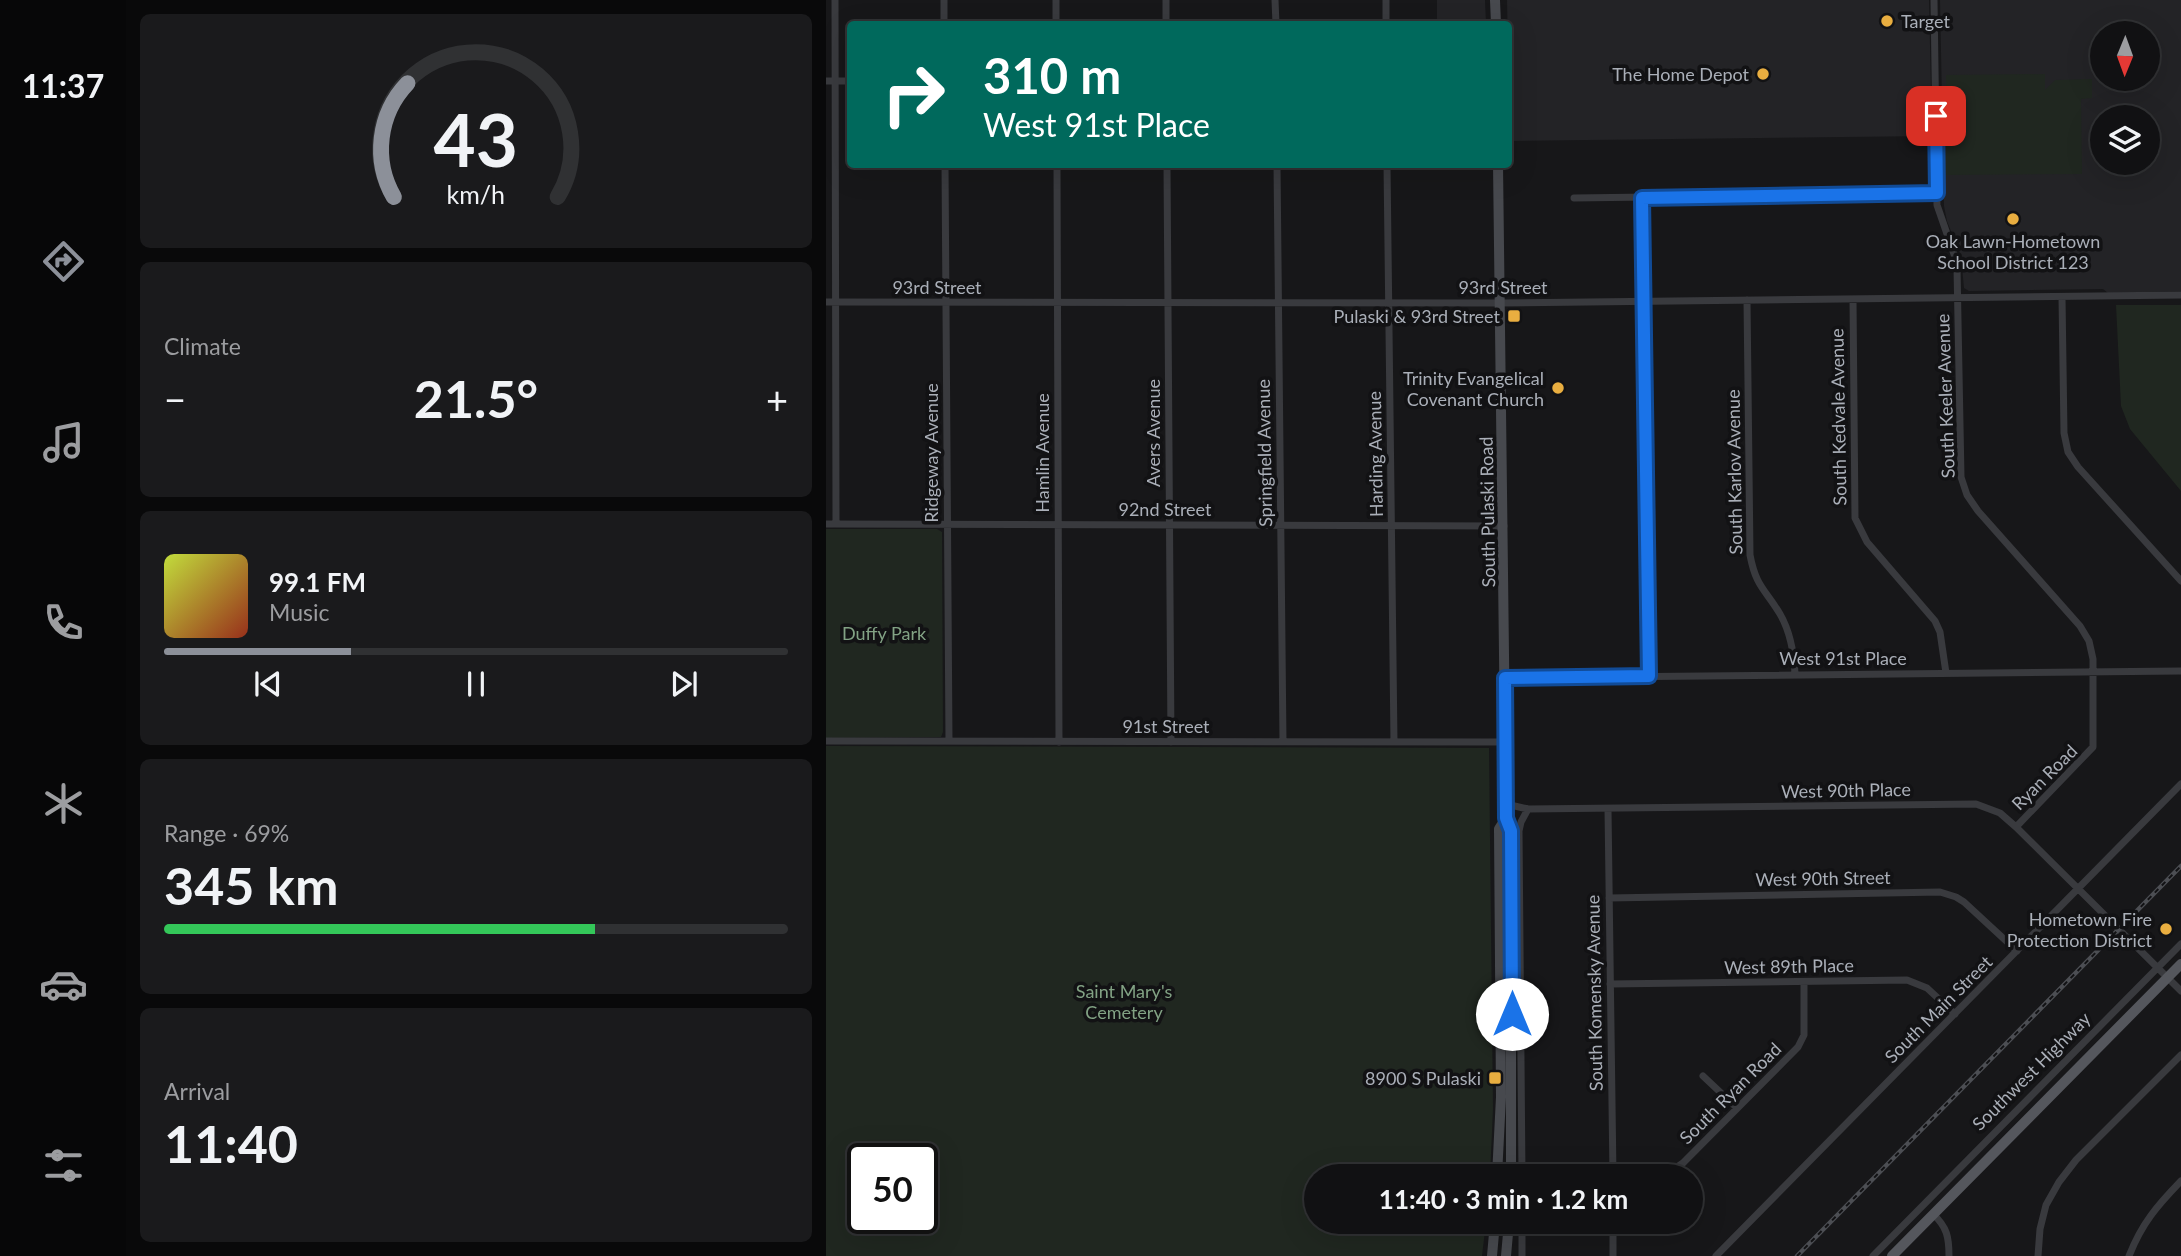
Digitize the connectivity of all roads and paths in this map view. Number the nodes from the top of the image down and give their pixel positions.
1 (835, 0) edge
2 (944, 0) edge
3 (1056, 0) edge
4 (1166, 0) edge
5 (1275, 0) edge
6 (1386, 0) edge
7 (1496, 0) edge
8 (1934, 0) edge
9 (944, 21) edge
10 (1056, 21) edge
11 (1166, 21) edge
12 (1276, 21) edge
13 (1386, 21) edge
14 (1496, 21) edge
15 (826, 81) edge
16 (835, 81) junction
17 (847, 81) edge
18 (944, 168) edge
19 (1057, 168) edge
20 (1167, 168) edge
21 (1277, 168) edge
22 (1387, 168) edge
23 (1498, 168) edge
24 (1937, 193) junction
25 (1574, 198) dead end
26 (1642, 198) junction
27 (2181, 295) edge
28 (2062, 297) junction
29 (1957, 298) junction
30 (1853, 299) junction
31 (1747, 300) junction
32 (1643, 301) junction
33 (826, 302) edge
34 (836, 302) junction
35 (946, 302) junction
36 (1058, 302) junction
37 (1167, 303) junction
38 (1279, 303) junction
39 (1389, 303) junction
40 (1500, 303) junction
41 (826, 524) edge
42 (836, 524) junction
43 (947, 524) junction
44 (1058, 525) junction
45 (1169, 525) junction
46 (1281, 525) junction
47 (1391, 525) junction
48 (1504, 526) junction
49 (2181, 580) edge
50 (2093, 671) junction
51 (2181, 671) edge
52 (1946, 673) junction
53 (1795, 674) junction
54 (1649, 676) junction
55 (1505, 678) junction
56 (826, 741) edge
57 (949, 741) junction
58 (1059, 742) junction
59 (1171, 742) junction
60 (1283, 742) junction
61 (1394, 742) junction
62 (1506, 742) junction
63 (2094, 747) joint
64 (2181, 784) edge
65 (1506, 804) junction
66 (1528, 809) junction
67 (1608, 809) junction
68 (1506, 818) junction
69 (2016, 827) junction
70 (2079, 889) junction
71 (1609, 898) junction
72 (2181, 944) edge
73 (2017, 951) junction
74 (2181, 964) edge
75 (2157, 968) junction
76 (2167, 978) junction
77 (1804, 982) junction
78 (1610, 984) junction
79 (2181, 991) edge
80 (1955, 1014) junction
81 (2181, 1055) edge
82 (1703, 1076) dead end
83 (1737, 1108) junction
84 (1498, 1164) edge
85 (1511, 1164) edge
86 (1522, 1164) edge
87 (1613, 1164) edge
88 (1682, 1164) edge
89 (2181, 1181) edge
90 (1933, 1214) junction
91 (1906, 1223) junction
92 (1915, 1232) junction
93 (1494, 1234) edge
94 (1508, 1234) edge
95 (1522, 1234) edge
96 (1613, 1234) edge
97 (1492, 1256) edge
98 (1506, 1256) edge
99 (1522, 1256) edge
100 (1613, 1256) edge
101 (1716, 1256) edge
102 (1874, 1256) edge
103 (1892, 1256) edge
104 (1949, 1256) edge
105 (2038, 1256) edge
106 (2129, 1256) edge

1 - 16 street
2 - 9 street
3 - 10 street
4 - 11 street
5 - 12 street
6 - 13 street
7 - 14 main road
8 - 24 street, South Keeler Avenue
15 - 16 street
16 - 17 street
16 - 34 street
18 - 35 street, Ridgeway Avenue
19 - 36 street, Hamlin Avenue
20 - 37 street, Avers Avenue
21 - 38 street, Springfield Avenue
22 - 39 street, Harding Avenue
23 - 40 main road, South Pulaski Road
24 - 26 street
24 - 29 street, South Keeler Avenue
25 - 26 street
26 - 32 street
27 - 28 street, 93rd Street
28 - 29 street, 93rd Street
28 - 49 street
29 - 30 street, 93rd Street
29 - 50 street, South Keeler Avenue
30 - 31 street, 93rd Street
30 - 52 street, South Kedvale Avenue
31 - 32 street, 93rd Street
31 - 53 street, South Karlov Avenue
32 - 40 street, 93rd Street
32 - 54 street
33 - 34 street, 93rd Street
34 - 35 street, 93rd Street
34 - 42 street
35 - 36 street, 93rd Street
35 - 43 street, Ridgeway Avenue
36 - 37 street, 93rd Street
36 - 44 street, Hamlin Avenue
37 - 38 street, 93rd Street
37 - 45 street, Avers Avenue
38 - 39 street, 93rd Street
38 - 46 street, Springfield Avenue
39 - 40 street, 93rd Street
39 - 47 street, Harding Avenue
40 - 48 main road, South Pulaski Road
41 - 42 street, 92nd Street
42 - 43 street, 92nd Street
43 - 44 street, 92nd Street
43 - 57 street, Ridgeway Avenue
44 - 45 street, 92nd Street
44 - 58 street, Hamlin Avenue
45 - 46 street, 92nd Street
45 - 59 street, Avers Avenue
46 - 47 street, 92nd Street
46 - 60 street, Springfield Avenue
47 - 48 street, 92nd Street
47 - 61 street, Harding Avenue
48 - 55 main road, South Pulaski Road
50 - 51 street, West 91st Place
50 - 52 street, West 91st Place
50 - 63 street, South Keeler Avenue
52 - 53 street, West 91st Place
53 - 54 street, West 91st Place
54 - 55 street, West 91st Place
55 - 62 main road, South Pulaski Road
56 - 57 street, 91st Street
57 - 58 street, 91st Street
58 - 59 street, 91st Street
59 - 60 street, 91st Street
60 - 61 street, 91st Street
61 - 62 street, 91st Street
62 - 65 main road, South Pulaski Road
63 - 69 street, Ryan Road
64 - 70 street, South Main Street
65 - 66 street, West 90th Place
65 - 68 main road, South Pulaski Road
66 - 67 street, West 90th Place
66 - 68 street, West 90th Place
66 - 86 street
67 - 69 street, West 90th Place
67 - 71 street, South Komensky Avenue
68 - 84 main road, South Pulaski Road
68 - 85 main road, South Pulaski Road
69 - 70 street, West 90th Place
70 - 73 street, South Main Street
70 - 75 street, West 90th Place
71 - 73 street, West 90th Street
71 - 78 street, South Komensky Avenue
72 - 75 street, Southwest Highway
73 - 80 street, South Main Street
74 - 76 main road, Southwest Highway
75 - 76 street, West 90th Place
75 - 91 street, Southwest Highway
76 - 79 street, West 90th Place
76 - 90 main road, Southwest Highway
77 - 78 street, West 89th Place
77 - 80 street, West 89th Place
77 - 83 street, South Ryan Road
78 - 87 street, South Komensky Avenue
80 - 101 street, South Main Street
81 - 105 street
82 - 83 street
83 - 88 street, South Ryan Road
89 - 106 street
90 - 92 main road, Southwest Highway
90 - 104 street
91 - 92 street
91 - 102 street, Southwest Highway
92 - 103 main road, Southwest Highway
93 - 97 main road
94 - 98 main road
95 - 99 street
96 - 100 street

